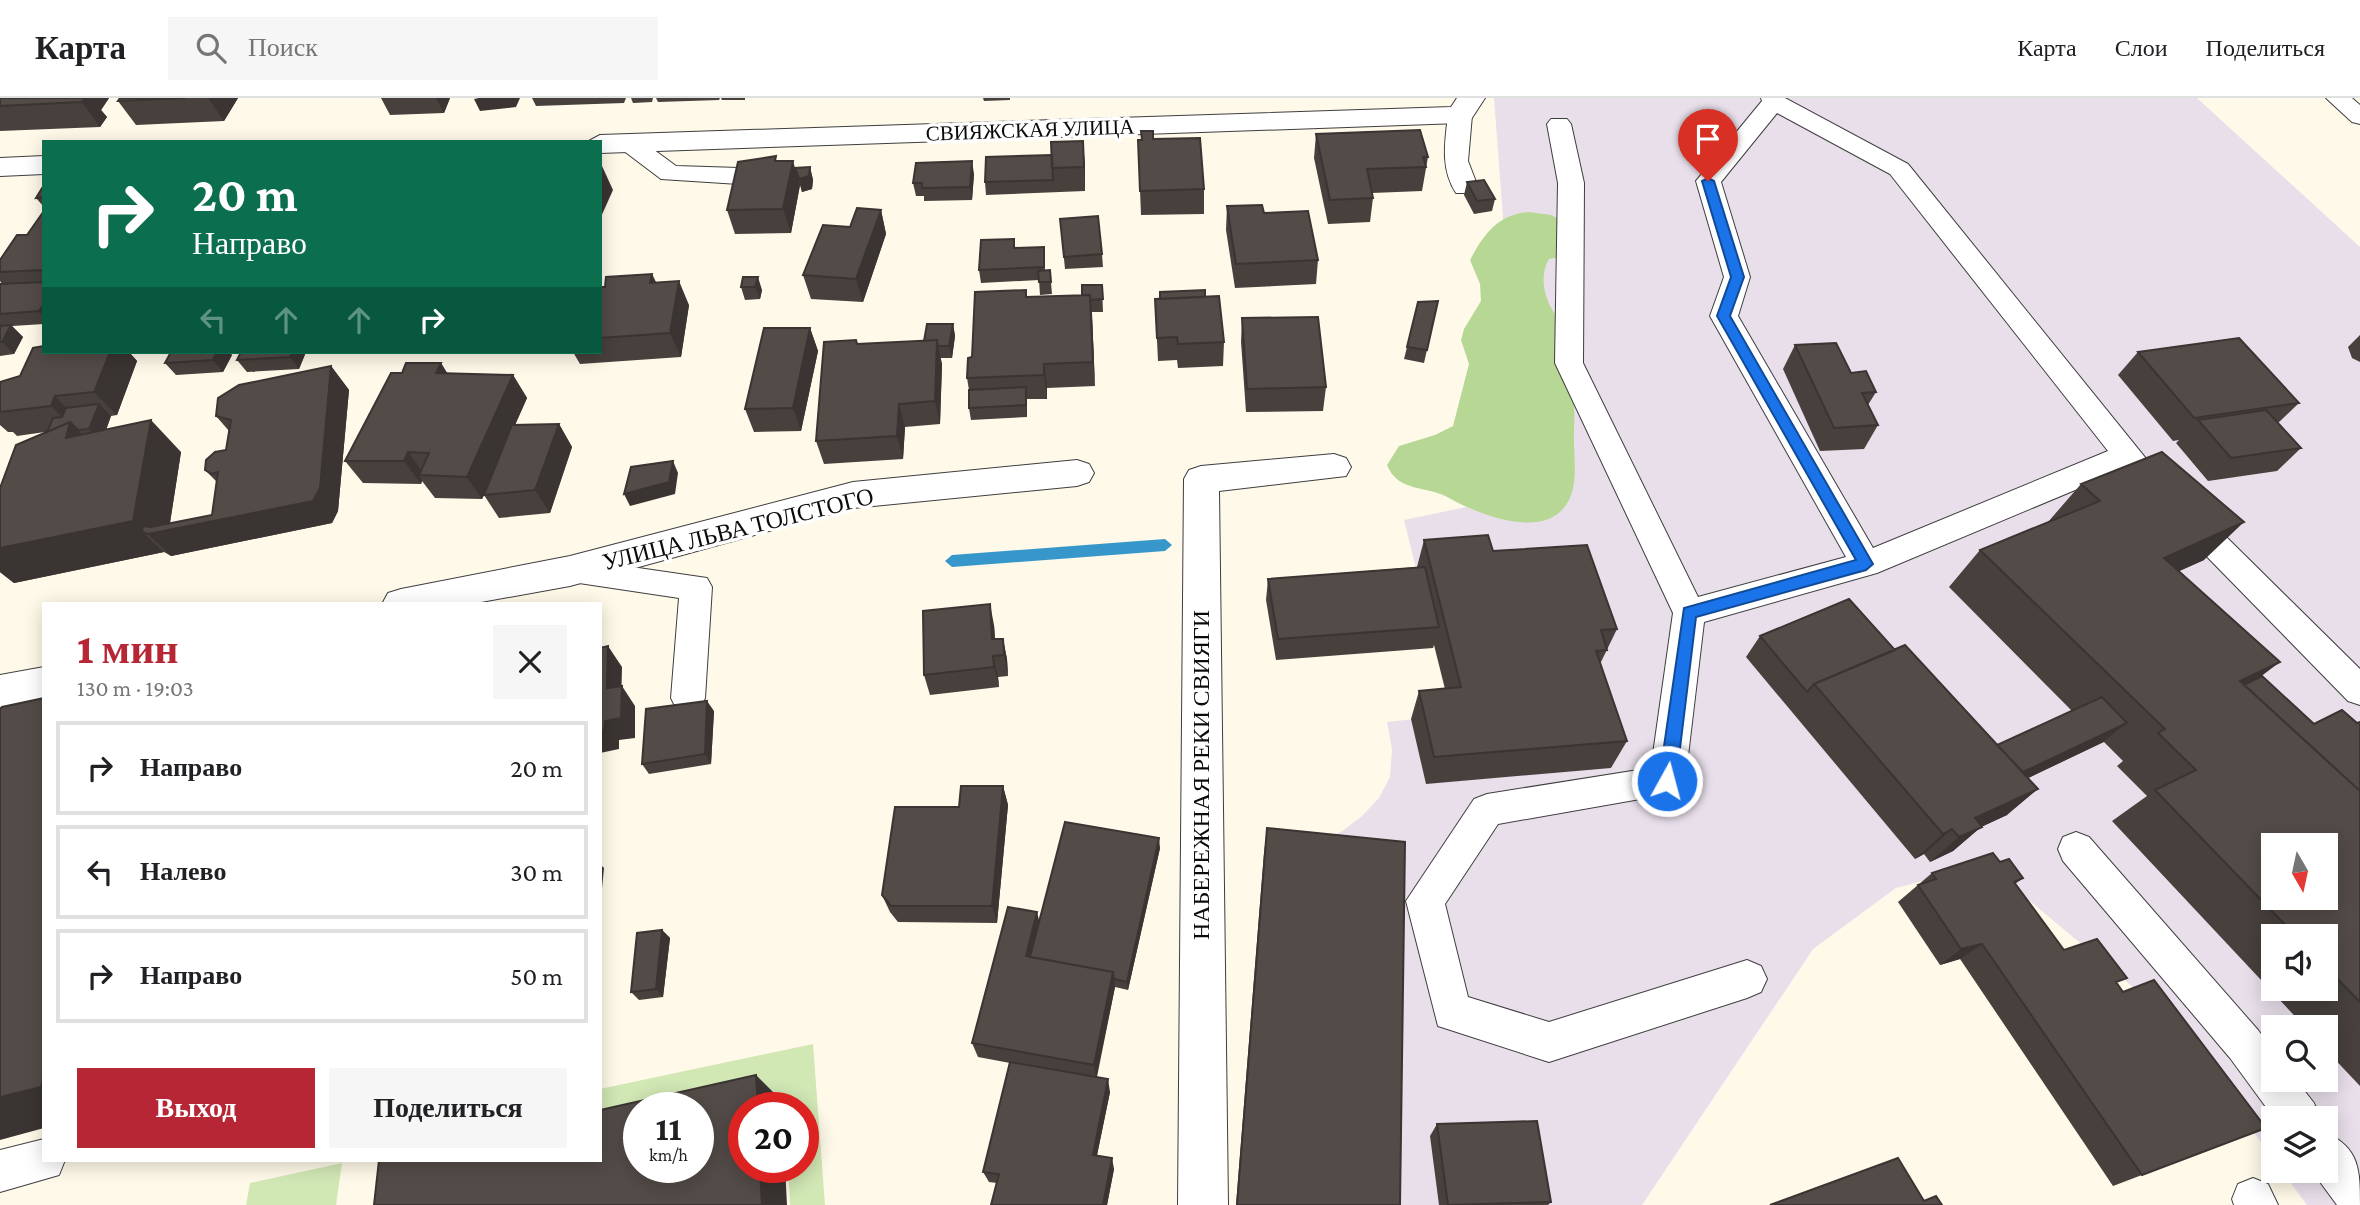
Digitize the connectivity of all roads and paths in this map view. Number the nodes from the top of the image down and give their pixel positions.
1 (2338, 98) edge
2 (1774, 100) edge
3 (1465, 106) edge
4 (2360, 117) edge
5 (1559, 124) dead end
6 (602, 144) edge
7 (629, 144) junction
8 (42, 165) edge
9 (0, 167) edge
10 (739, 176) edge
11 (1465, 187) edge
12 (2126, 456) junction
13 (1334, 467) dead end
14 (1077, 473) dead end
15 (1866, 564) junction
16 (570, 571) junction
17 (410, 602) edge
18 (1689, 612) junction
19 (42, 683) edge
20 (2360, 691) edge
21 (0, 692) edge
22 (688, 698) dead end
23 (2076, 849) dead end
24 (1747, 979) dead end
25 (2290, 1106) edge
26 (42, 1160) edge
27 (2338, 1170) edge
28 (0, 1171) edge
29 (2360, 1200) edge
30 (1203, 1205) edge

1 - 4 lane
2 - 12 lane
2 - 15 lane
3 - 7 street, СВИЯЖСКАЯ УЛИЦА
3 - 11 lane
5 - 18 lane
6 - 7 street, СВИЯЖСКАЯ УЛИЦА
7 - 10 lane
8 - 9 street
12 - 15 lane
12 - 20 lane
13 - 30 street, НАБЕРЕЖНАЯ РЕКИ СВИЯГИ
14 - 16 street, УЛИЦА ЛЬВА ТОЛСТОГО
15 - 18 lane
16 - 17 street, УЛИЦА ЛЬВА ТОЛСТОГО
16 - 22 lane
18 - 24 lane
19 - 21 street
23 - 25 lane
26 - 28 lane
27 - 29 lane

